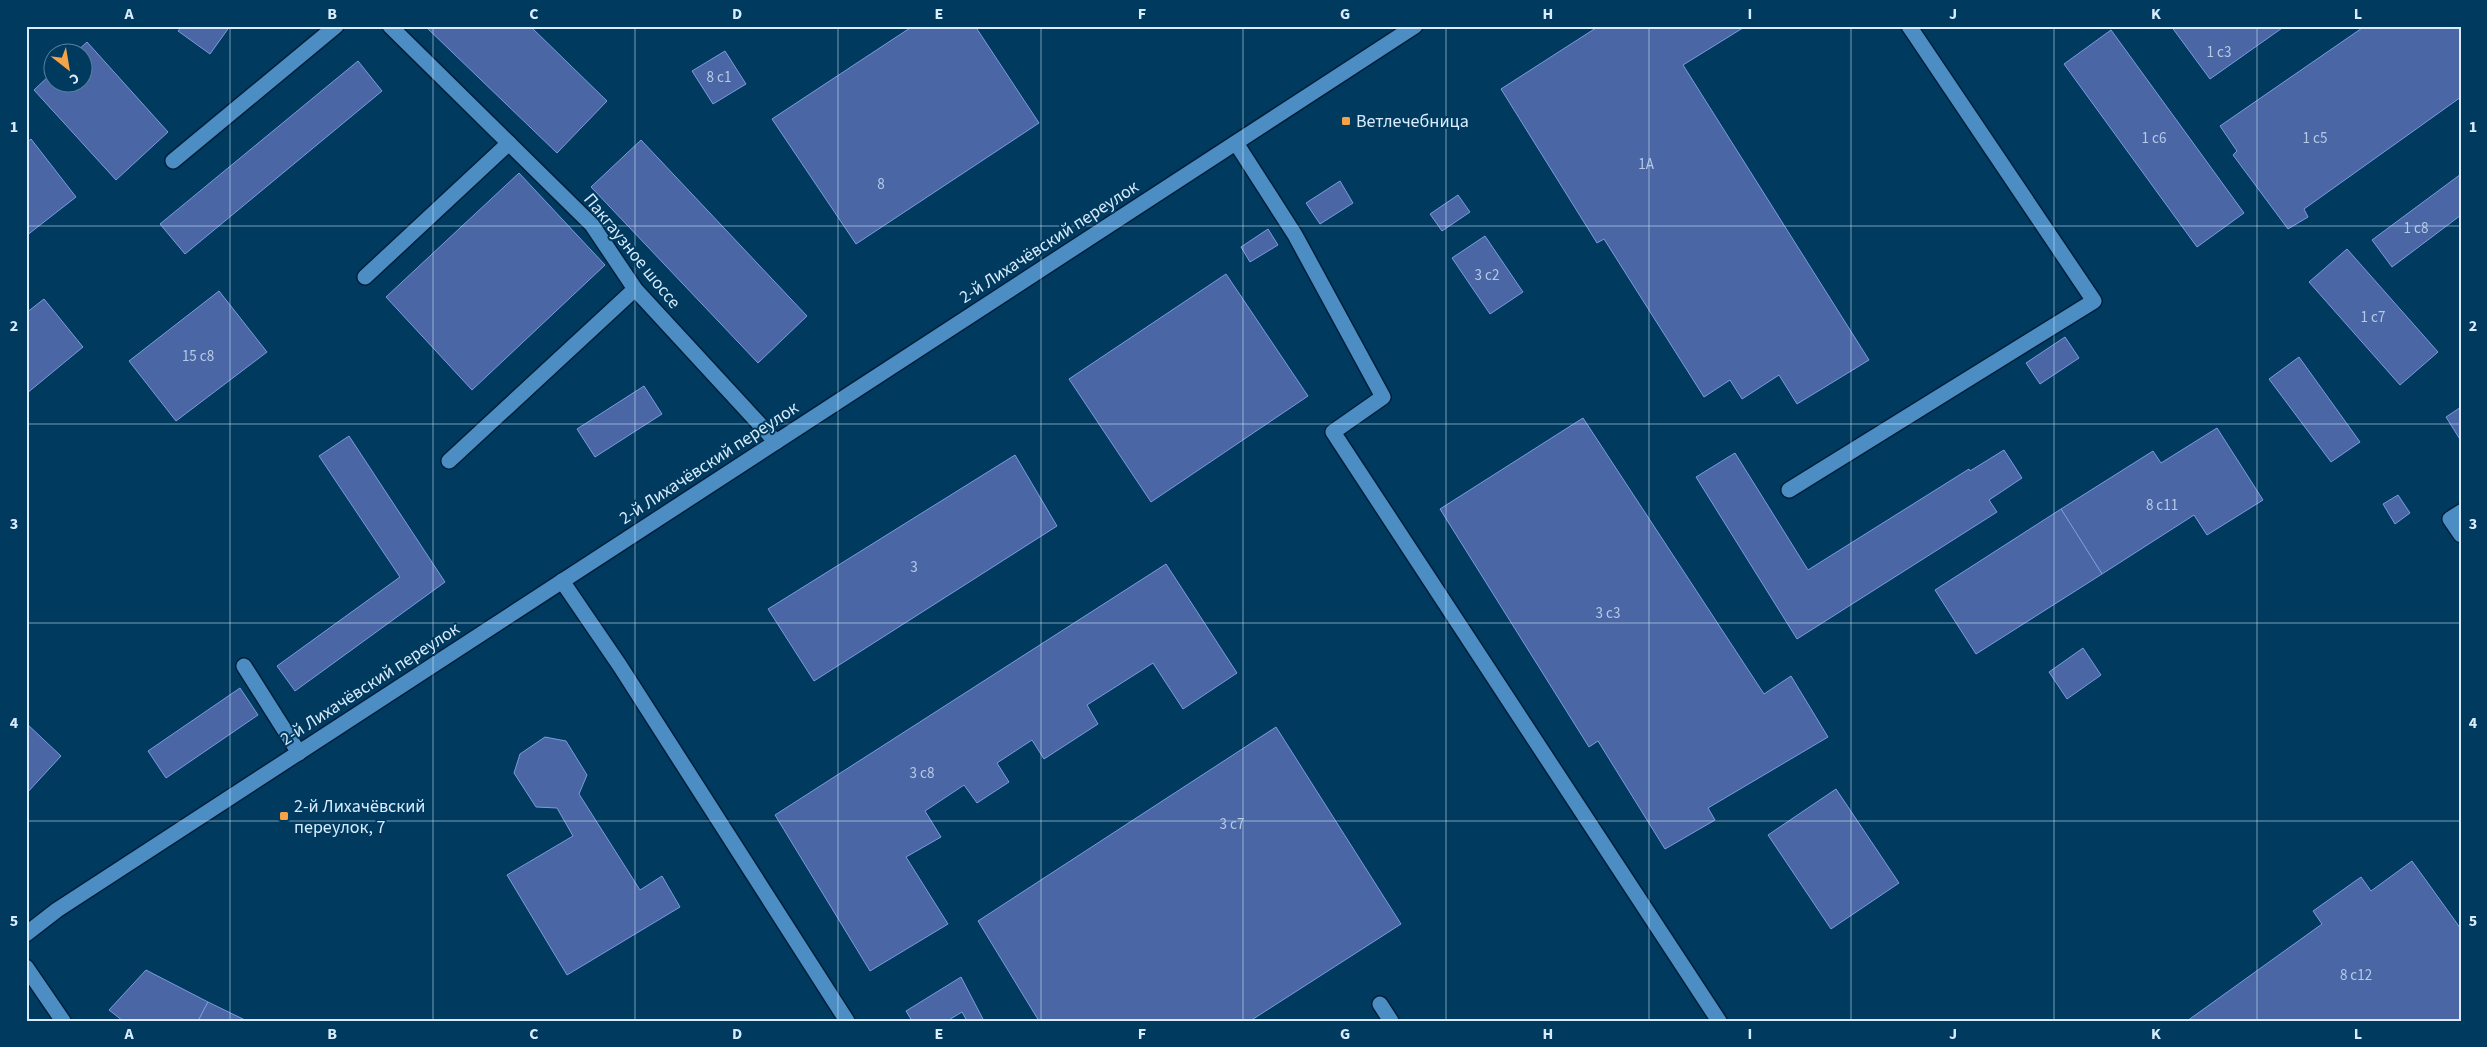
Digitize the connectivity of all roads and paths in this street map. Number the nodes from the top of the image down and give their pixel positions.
1 (336, 26) edge
2 (390, 26) edge
3 (1414, 26) edge
4 (1909, 26) edge
5 (509, 143) junction
6 (1236, 143) junction
7 (173, 162) dead end
8 (365, 277) dead end
9 (635, 289) junction
10 (776, 442) junction
11 (449, 461) dead end
12 (1789, 490) dead end
13 (2461, 512) edge
14 (2461, 535) edge
15 (562, 581) junction
16 (244, 666) dead end
17 (299, 753) junction
18 (26, 934) edge
19 (26, 967) edge
20 (1380, 1004) dead end
21 (63, 1021) edge
22 (847, 1021) edge
23 (1392, 1021) edge
24 (1719, 1021) edge

1 - 7 street
2 - 5 street, Пакгаузное шоссе
3 - 6 street, 2-й Лихачёвский переулок
4 - 12 street
5 - 8 street
5 - 9 street, Пакгаузное шоссе
6 - 10 street, 2-й Лихачёвский переулок
6 - 24 street
9 - 10 street, Пакгаузное шоссе
9 - 11 street
10 - 15 street, 2-й Лихачёвский переулок
13 - 14 street
15 - 17 street, 2-й Лихачёвский переулок
15 - 22 street
16 - 17 street
17 - 18 street, 2-й Лихачёвский переулок
19 - 21 street
20 - 23 street

